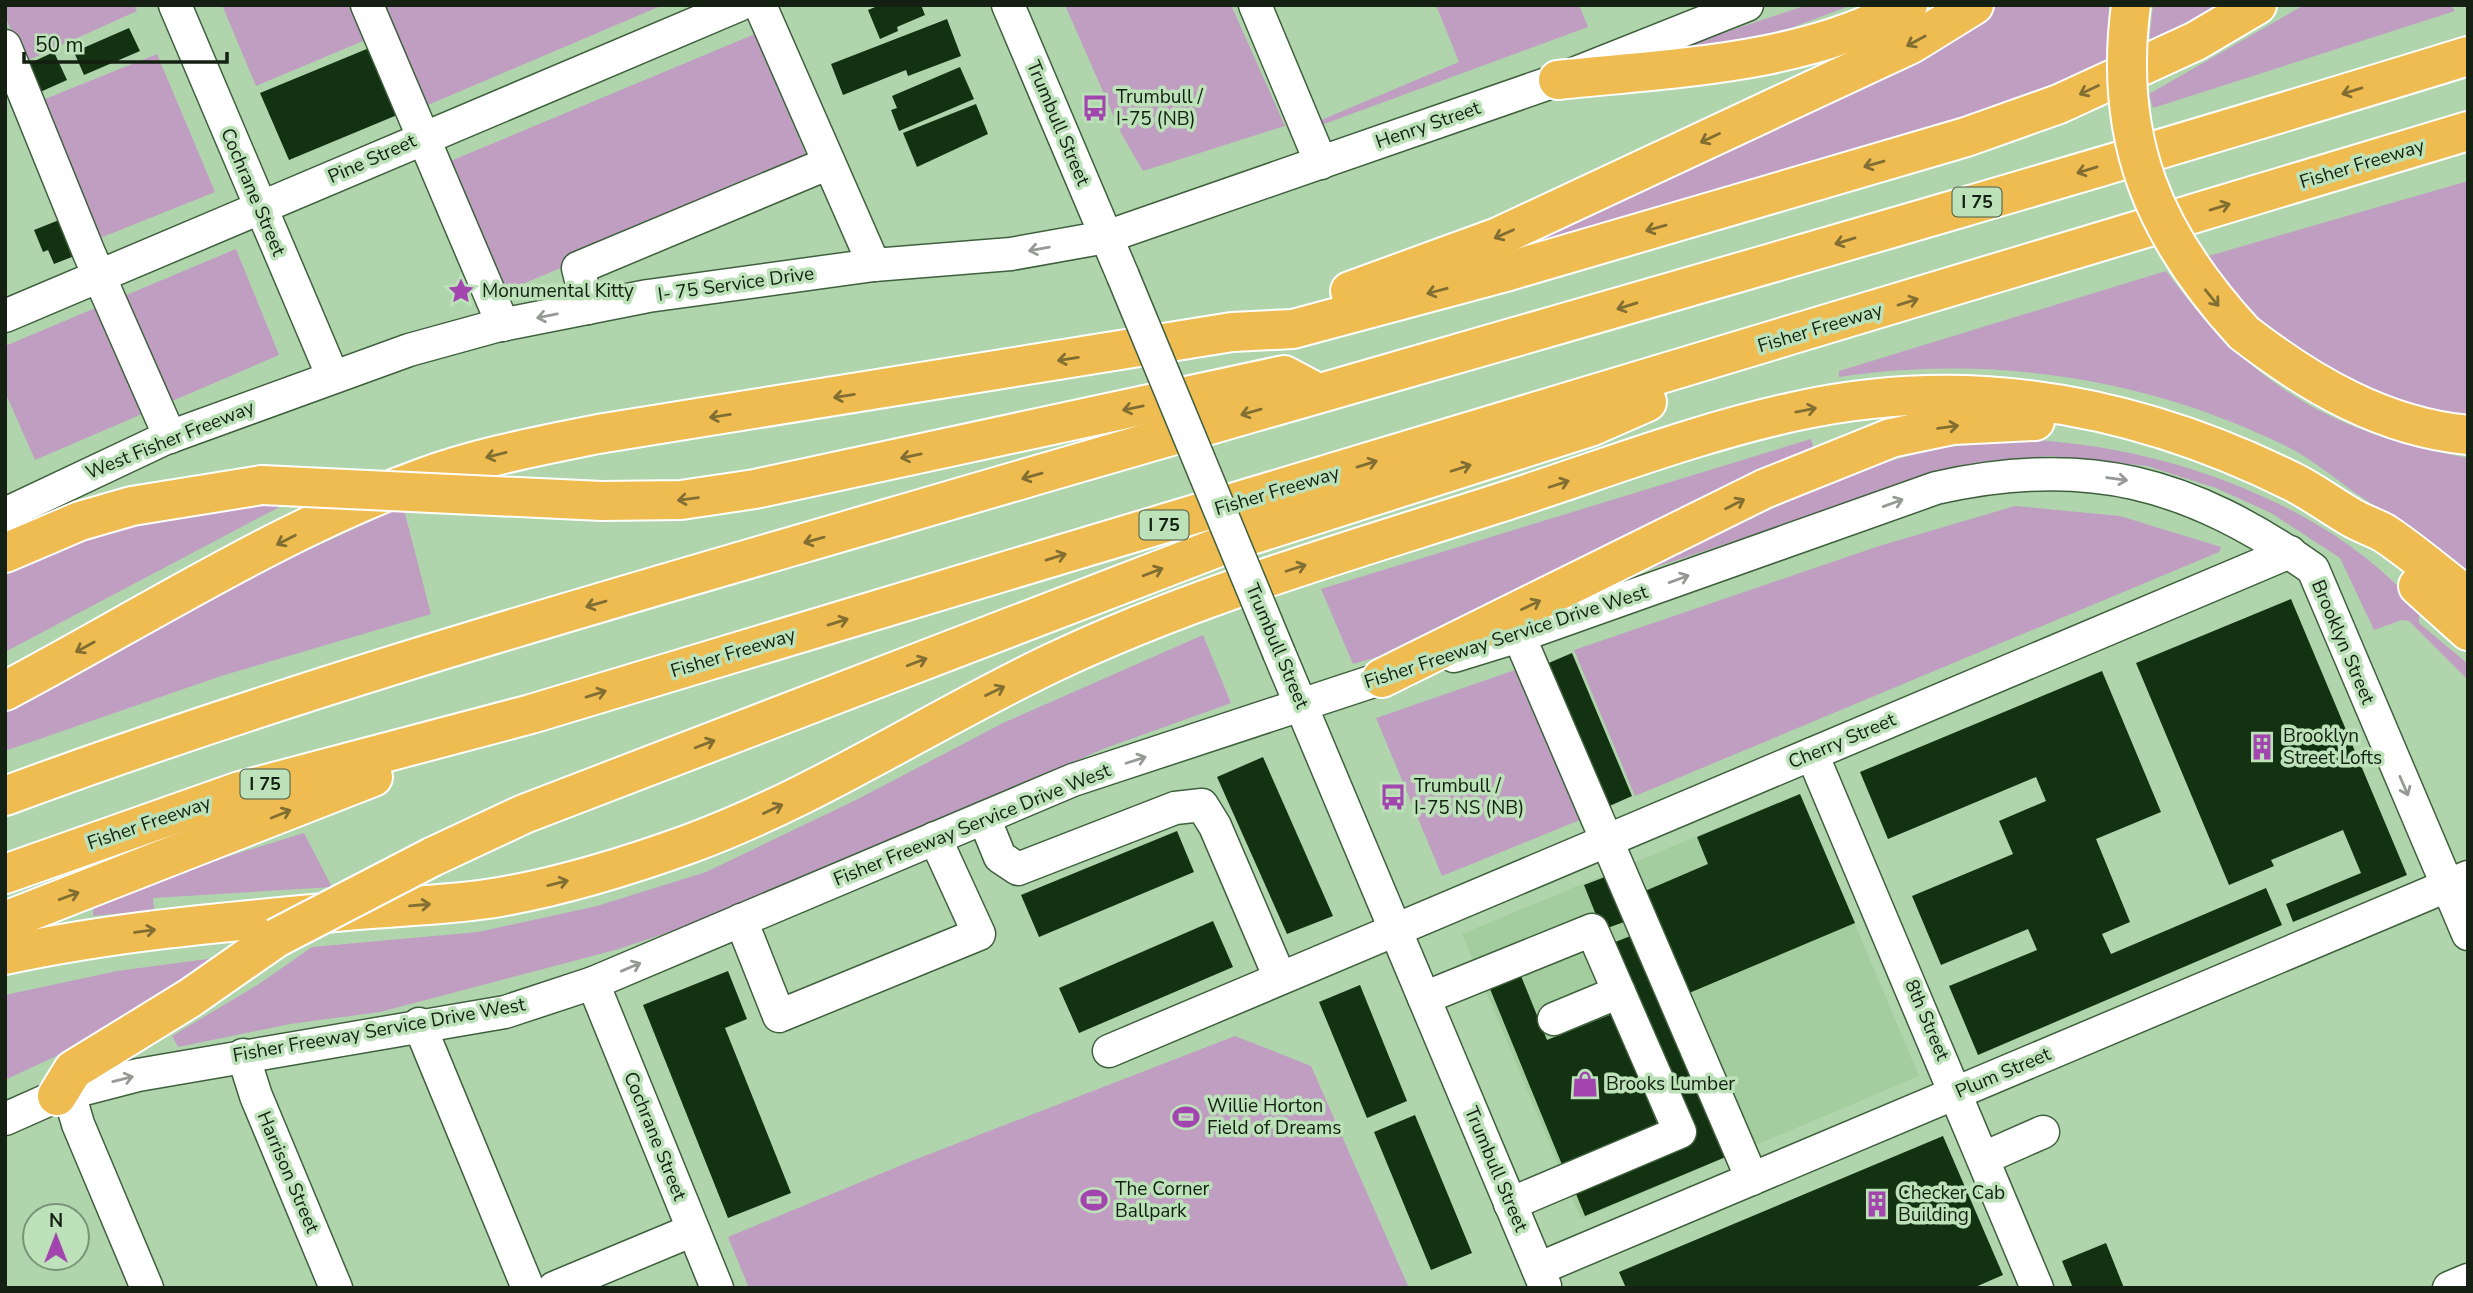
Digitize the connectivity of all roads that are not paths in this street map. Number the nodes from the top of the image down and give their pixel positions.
1 (175, 5) edge
2 (367, 5) edge
3 (760, 5) edge
4 (1008, 5) edge
5 (1255, 5) edge
6 (1747, 5) edge
7 (1908, 5) edge
8 (1974, 5) edge
9 (2131, 5) edge
10 (2257, 5) edge
11 (729, 7) edge
12 (2468, 36) edge
13 (5, 46) edge
14 (2468, 56) edge
15 (2417, 71) junction
16 (1558, 80) junction
17 (423, 137) junction
18 (2450, 137) edge
19 (829, 163) junction
20 (1321, 163) junction
21 (259, 209) junction
22 (1106, 237) junction
23 (874, 265) junction
24 (100, 277) junction
25 (588, 308) junction
26 (5, 316) edge
27 (503, 325) junction
28 (1232, 332) junction
29 (1796, 336) junction
30 (333, 377) junction
31 (1316, 392) junction
32 (2161, 426) junction
33 (2468, 435) edge
34 (170, 437) junction
35 (7, 508) edge
36 (2350, 517) junction
37 (2290, 552) junction
38 (5, 553) edge
39 (2468, 597) edge
40 (2468, 631) edge
41 (1519, 636) junction
42 (1382, 678) junction
43 (5, 691) edge
44 (1303, 707) junction
45 (531, 714) junction
46 (1812, 754) junction
47 (5, 796) edge
48 (984, 817) junction
49 (935, 838) junction
50 (1606, 840) junction
51 (5, 874) edge
52 (2457, 881) edge
53 (741, 920) junction
54 (5, 921) edge
55 (1394, 929) junction
56 (2468, 934) edge
57 (5, 955) edge
58 (1280, 978) junction
59 (593, 983) junction
60 (1619, 992) junction
61 (1424, 998) junction
62 (1554, 1018) dead end
63 (419, 1024) junction
64 (1109, 1051) dead end
65 (243, 1055) junction
66 (1958, 1093) junction
67 (63, 1094) junction
68 (5, 1119) edge
69 (2043, 1132) dead end
70 (1984, 1158) junction
71 (1752, 1179) junction
72 (1510, 1204) junction
73 (693, 1230) junction
74 (1542, 1278) edge
75 (2468, 1280) edge
76 (2027, 1285) edge
77 (147, 1288) edge
78 (336, 1288) edge
79 (528, 1288) edge
80 (554, 1288) edge
81 (716, 1288) edge
82 (2449, 1288) edge

1 - 21 street, Cochrane Street
2 - 17 street
3 - 19 street
4 - 22 street, Trumbull Street
5 - 20 street
6 - 16 street, Henry Street
7 - 16 highway
8 -> 28 highway
9 -> 33 highway, bridge
10 -> 28 highway
11 - 17 street, Pine Street
12 - 15 highway
13 - 24 street
14 - 15 highway, I 75
15 -> 31 highway, I 75
16 - 20 street, Henry Street
17 - 21 street, Pine Street
17 - 27 street
29 -> 18 highway, Fisher Freeway / I 75
19 - 23 street
19 - 25 street
20 - 22 street, Henry Street
21 - 24 street, Pine Street
21 - 30 street, Cochrane Street
22 -> 23 street, I- 75 Service Drive
22 - 44 street, Trumbull Street, bridge
23 - 25 street, I- 75 Service Drive
24 - 26 street, Pine Street
24 - 34 street
25 -> 27 street, I- 75 Service Drive
27 - 30 street, I- 75 Service Drive
28 -> 43 highway
45 -> 29 highway, Fisher Freeway / I 75
67 -> 29 highway, bridge
30 - 34 street, West Fisher Freeway
31 -> 38 highway, bridge
31 -> 47 highway, I 75
32 - 36 highway
42 -> 32 highway
57 -> 32 highway
34 - 35 street, West Fisher Freeway
36 - 39 highway
36 - 40 highway
41 -> 37 street, Fisher Freeway Service Drive West
37 - 46 street, Cherry Street
37 -> 52 street, Brooklyn Street
41 - 42 street, Fisher Freeway Service Drive West
41 - 50 street
42 - 44 street, Fisher Freeway Service Drive West
48 -> 44 street, Fisher Freeway Service Drive West
44 - 55 street, Trumbull Street
45 - 51 highway, Fisher Freeway / I 75
54 -> 45 highway
46 - 50 street, Cherry Street
46 - 66 street, 8th Street
48 - 49 street, Fisher Freeway Service Drive West
48 - 58 street
49 - 53 street, Fisher Freeway Service Drive West
49 - 53 street
50 - 55 street, Cherry Street
50 - 71 street
52 - 56 street, Brooklyn Street
52 - 66 street, Plum Street
59 -> 53 street, Fisher Freeway Service Drive West
55 - 58 street, Cherry Street
55 - 61 street, Trumbull Street
58 - 64 street, Cherry Street
59 - 63 street, Fisher Freeway Service Drive West
59 - 73 street, Cochrane Street
60 - 61 street
60 - 62 street
60 - 72 street
61 - 72 street, Trumbull Street
63 - 65 street, Fisher Freeway Service Drive West
63 - 79 street
67 -> 65 street, Fisher Freeway Service Drive West
65 - 78 street, Harrison Street
66 - 70 street, 8th Street
66 - 71 street, Plum Street
67 - 68 street, Fisher Freeway Service Drive West
67 - 77 street
69 - 70 street
70 - 76 street, 8th Street
71 - 74 street, Plum Street
72 - 74 street, Trumbull Street
73 - 80 street
73 - 81 street, Cochrane Street
75 - 82 street

